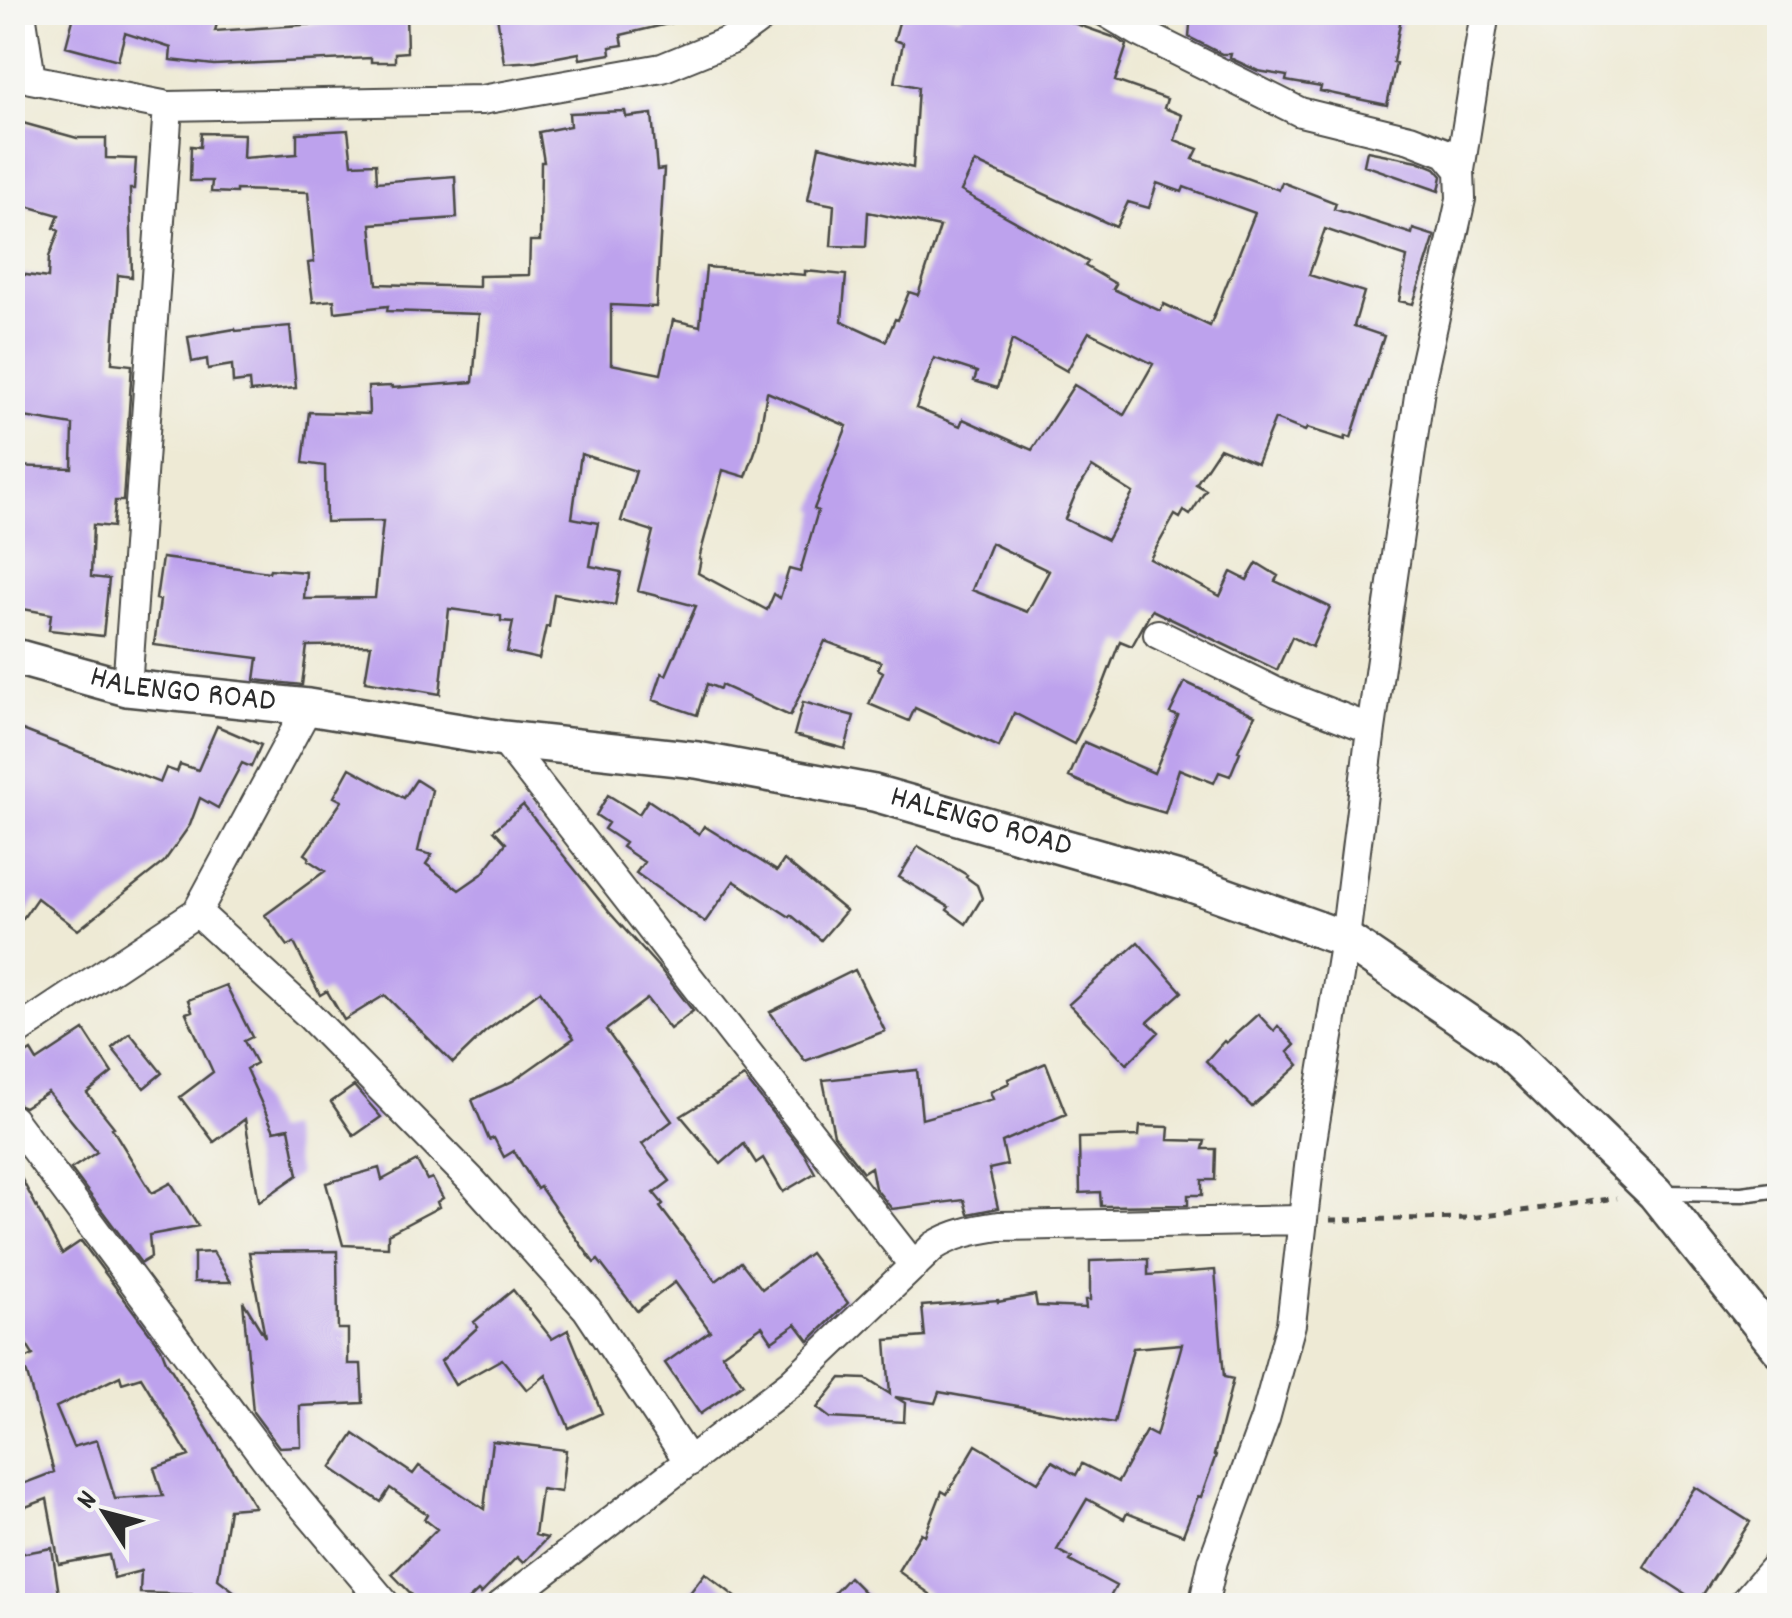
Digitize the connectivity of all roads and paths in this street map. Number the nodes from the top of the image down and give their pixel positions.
1 (21, 12) edge
2 (769, 12) edge
3 (1105, 12) edge
4 (1485, 12) edge
5 (22, 74) edge
6 (168, 106) junction
7 (1460, 170) junction
8 (1158, 634) dead end
9 (12, 656) edge
10 (128, 688) junction
11 (308, 706) junction
12 (1370, 729) junction
13 (503, 739) junction
14 (197, 912) junction
15 (1345, 939) junction
16 (12, 1036) edge
17 (12, 1120) edge
18 (1780, 1189) edge
19 (1655, 1193) junction
20 (1303, 1220) junction
21 (914, 1266) junction
22 (1780, 1349) edge
23 (688, 1462) junction
24 (1780, 1560) edge
25 (386, 1606) edge
26 (500, 1606) edge
27 (1202, 1606) edge
28 (1742, 1606) edge

1 - 5 street
2 - 6 street
3 - 7 street
4 - 7 street
5 - 6 street
6 - 10 street
7 - 12 street
8 - 12 street
9 - 10 street, HALENGO ROAD
10 - 11 street, HALENGO ROAD
11 - 13 street, HALENGO ROAD
11 - 14 street
12 - 15 street
13 - 15 street, HALENGO ROAD
13 - 21 street
14 - 16 street
14 - 23 street
15 - 19 street, HALENGO ROAD
15 - 20 street
17 - 25 street
18 - 19 lane
19 - 20 path
19 - 22 street, HALENGO ROAD
20 - 21 street
20 - 27 street
21 - 23 street
23 - 26 street
24 - 28 street

